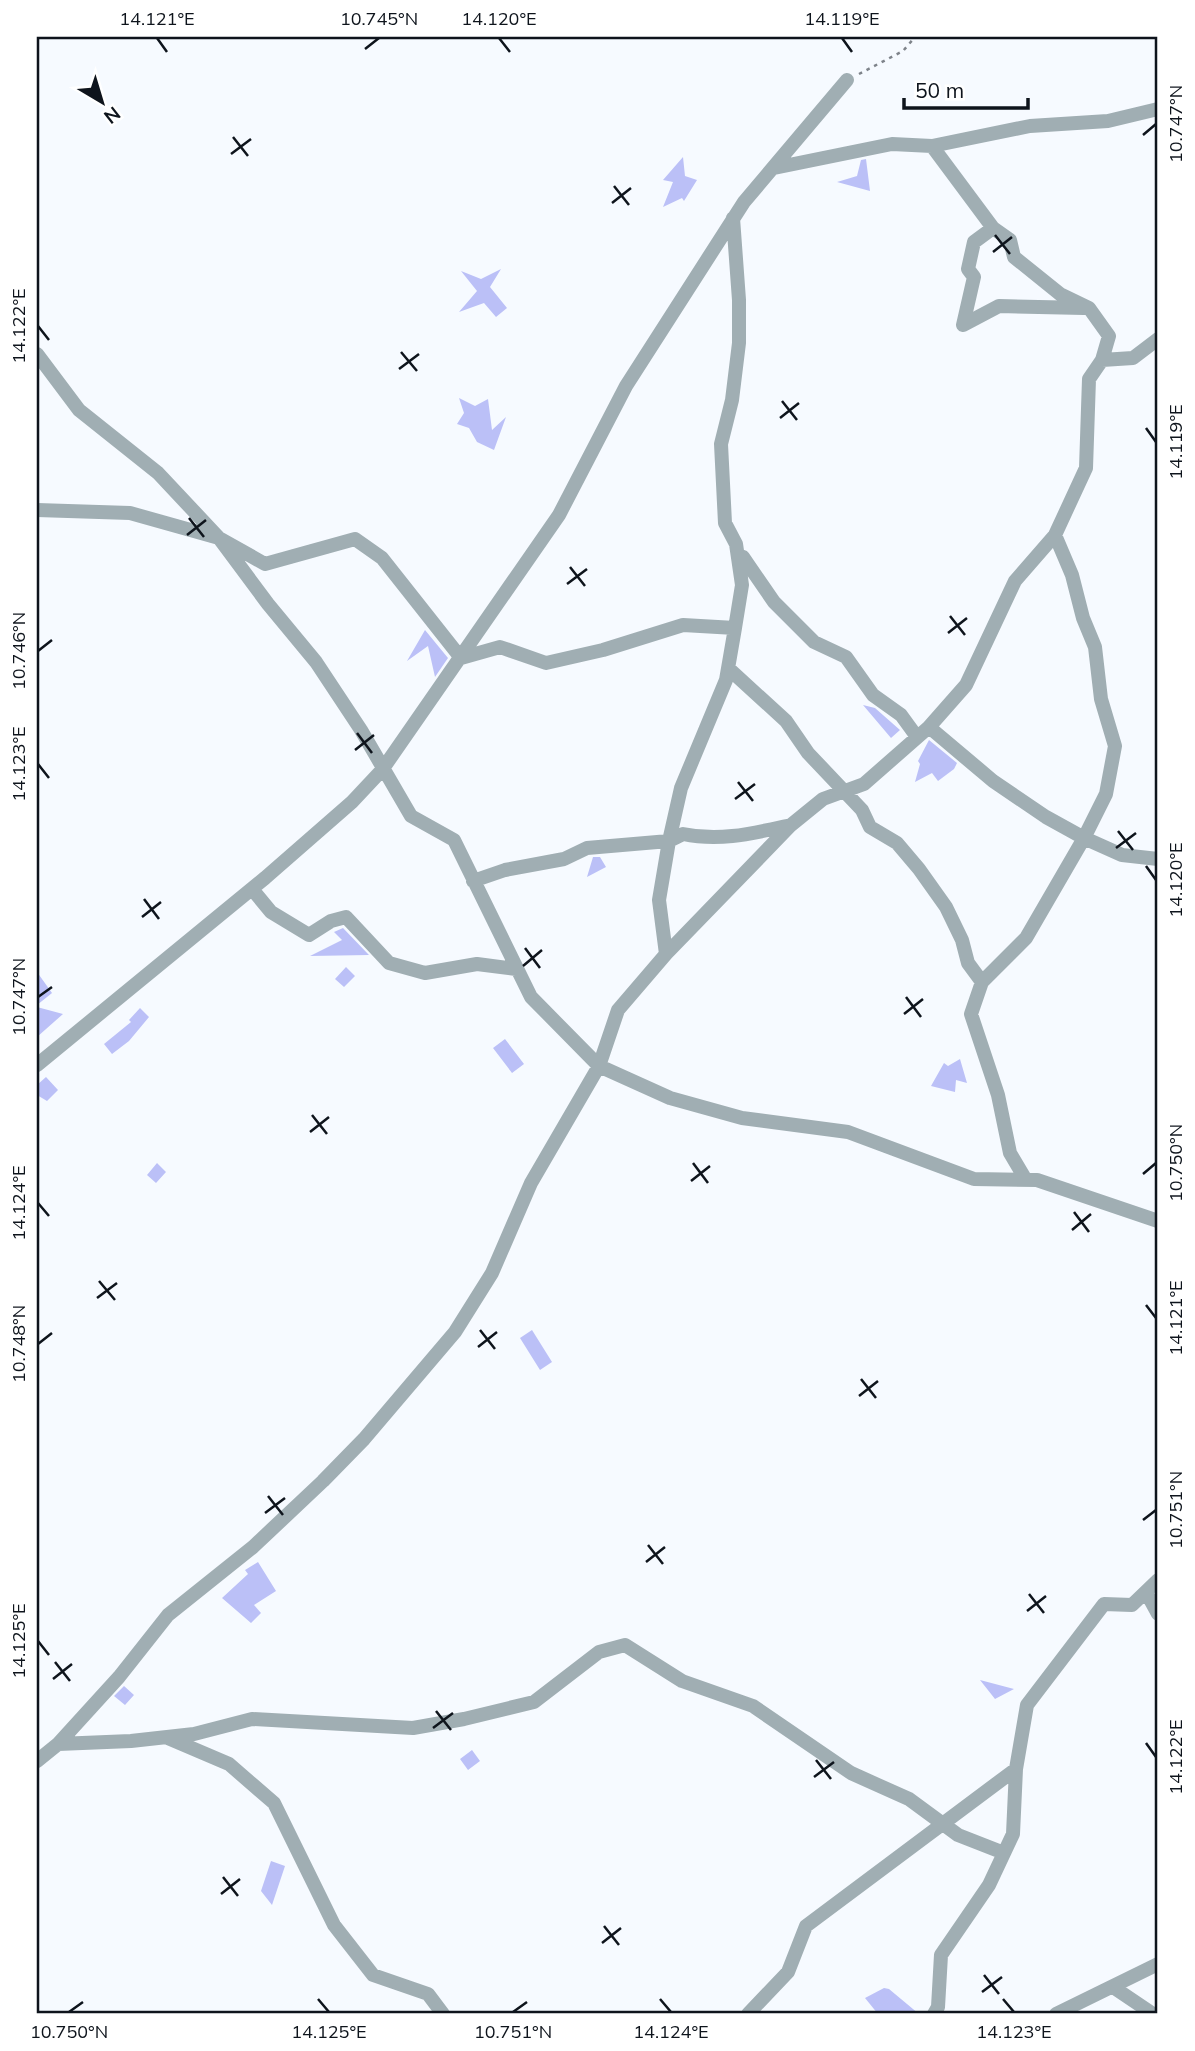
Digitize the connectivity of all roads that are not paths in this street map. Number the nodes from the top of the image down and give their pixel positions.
1 (847, 80) road end
2 (1158, 109) edge
3 (932, 146) junction
4 (774, 168) junction
5 (733, 218) junction
6 (993, 228) junction
7 (1089, 308) junction
8 (1158, 340) edge
9 (37, 354) edge
10 (1102, 360) junction
11 (37, 510) edge
12 (1055, 535) junction
13 (219, 538) junction
14 (736, 544) junction
15 (735, 628) junction
16 (461, 658) junction
17 (729, 668) junction
18 (929, 727) junction
19 (916, 737) junction
20 (382, 771) junction
21 (844, 792) junction
22 (792, 825) junction
23 (1084, 838) junction
24 (669, 841) junction
25 (1158, 859) edge
26 (473, 881) junction
27 (252, 889) junction
28 (666, 954) junction
29 (516, 970) junction
30 (982, 982) junction
31 (37, 1065) edge
32 (599, 1066) junction
33 (1026, 1180) junction
34 (1158, 1221) edge
35 (1158, 1580) edge
36 (1146, 1592) junction
37 (1158, 1614) edge
38 (167, 1738) junction
39 (58, 1744) junction
40 (37, 1760) edge
41 (1016, 1769) junction
42 (941, 1822) junction
43 (1004, 1853) junction
44 (1158, 1964) edge
45 (1113, 1987) junction
46 (443, 2014) edge
47 (748, 2014) edge
48 (934, 2014) edge
49 (1056, 2014) edge
50 (1153, 2014) edge

1 - 4 street
2 - 3 street
3 - 4 street
3 - 6 street
4 - 5 street
5 - 14 street
5 - 16 street
6 - 7 street
6 - 7 street
7 - 10 street
8 - 10 street
9 - 13 street
10 - 12 street
11 - 13 street
12 - 18 street
12 - 23 street
13 - 16 street
13 - 20 street
14 - 15 street
14 - 19 street
15 - 16 street
15 - 17 street
16 - 20 street
17 - 21 street
17 - 24 street
18 - 19 street
18 - 23 street
19 - 21 street
20 - 26 street
20 - 27 street
21 - 22 street
21 - 30 street
22 - 24 street
22 - 28 street
23 - 25 street
23 - 30 street
24 - 26 street
24 - 28 street
26 - 29 street
27 - 29 street
27 - 31 street
28 - 32 street
29 - 32 street
30 - 33 street
32 - 33 street
32 - 39 street
33 - 34 street
35 - 36 street
36 - 37 street
36 - 41 street
38 - 39 street
38 - 42 street
38 - 46 street
39 - 40 street
41 - 42 street
41 - 43 street
42 - 43 street
42 - 47 street
43 - 48 street
44 - 45 street
45 - 49 street
45 - 50 street

